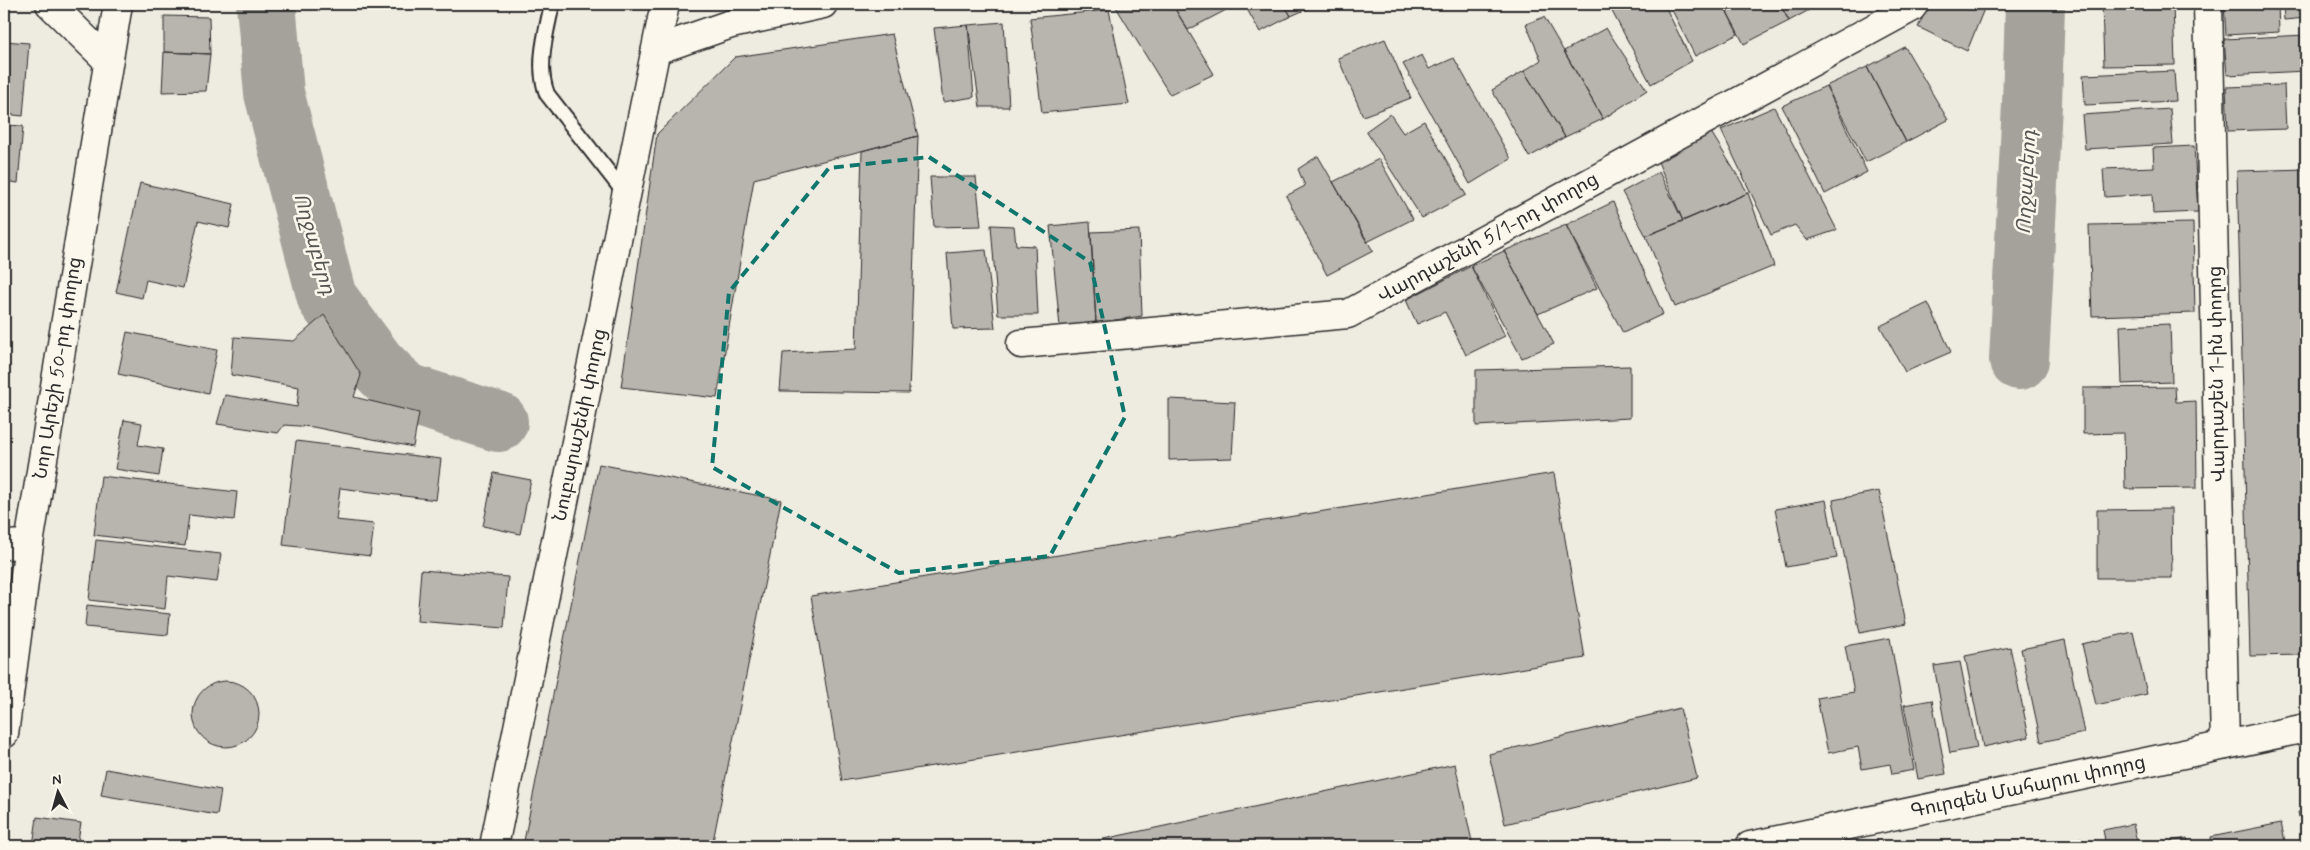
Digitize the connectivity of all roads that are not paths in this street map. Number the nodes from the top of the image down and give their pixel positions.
1 (50, 4) edge
2 (118, 4) edge
3 (552, 4) edge
4 (665, 4) edge
5 (823, 4) edge
6 (1914, 4) edge
7 (2208, 4) edge
8 (656, 50) junction
9 (108, 62) junction
10 (627, 196) junction
11 (1021, 344) dead end
12 (17, 544) edge
13 (2306, 728) edge
14 (4, 734) edge
15 (2226, 745) junction
16 (494, 846) edge
17 (1750, 846) edge

1 - 9 main road
2 - 9 main road, Նոր Արեշի 50-րդ փողոց
3 - 10 lane
4 - 8 main road, Նուբարաշենի փողոց
5 - 8 main road
6 - 11 main road, Վարդաշենի 5/1-րդ փողոց
7 - 15 main road, Վարդաշեն 1-ին փողոց
8 - 10 main road, Նուբարաշենի փողոց
9 - 12 main road, Նոր Արեշի 50-րդ փողոց
10 - 16 main road, Նուբարաշենի փողոց
12 - 14 main road, Նոր Արեշի 50-րդ փողոց
13 - 15 main road, Գուրգեն Մահարու փողոց
15 - 17 main road, Գուրգեն Մահարու փողոց

